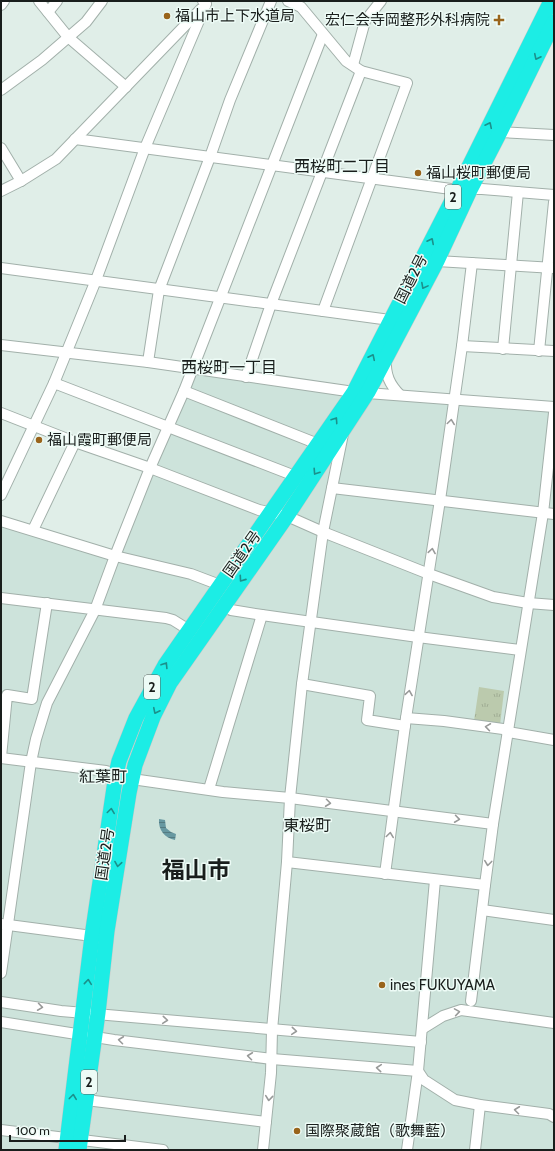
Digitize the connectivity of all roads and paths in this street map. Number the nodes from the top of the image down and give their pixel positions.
1 (4, 1) edge
2 (39, 1) edge
3 (57, 1) edge
4 (102, 1) edge
5 (271, 1) edge
6 (288, 1) edge
7 (381, 1) edge
8 (550, 1) edge
9 (206, 2) edge
10 (1, 5) edge
11 (48, 12) junction
12 (554, 22) edge
13 (323, 34) junction
14 (68, 37) junction
15 (357, 68) junction
16 (126, 87) junction
17 (1, 90) edge
18 (500, 132) junction
19 (554, 135) edge
20 (75, 139) junction
21 (1, 148) edge
22 (145, 148) junction
23 (210, 157) junction
24 (271, 165) junction
25 (320, 173) junction
26 (371, 179) junction
27 (22, 181) junction
28 (464, 189) junction
29 (1, 191) edge
30 (518, 192) junction
31 (554, 195) edge
32 (554, 202) edge
33 (437, 261) junction
34 (472, 263) junction
35 (512, 266) junction
36 (1, 268) edge
37 (550, 268) edge
38 (96, 280) junction
39 (159, 290) junction
40 (220, 297) junction
41 (271, 304) junction
42 (323, 311) junction
43 (390, 320) junction
44 (1, 345) edge
45 (462, 346) junction
46 (503, 349) junction
47 (539, 351) junction
48 (554, 351) edge
49 (66, 352) junction
50 (386, 358) junction
51 (148, 362) junction
52 (192, 369) junction
53 (246, 376) junction
54 (54, 383) junction
55 (184, 391) junction
56 (361, 392) junction
57 (400, 395) junction
58 (454, 399) junction
59 (554, 407) edge
60 (554, 412) edge
61 (1, 413) edge
62 (34, 426) junction
63 (167, 426) junction
64 (344, 428) junction
65 (75, 442) junction
66 (318, 444) junction
67 (150, 468) junction
68 (295, 476) junction
69 (332, 488) junction
70 (1, 494) edge
71 (440, 500) junction
72 (270, 513) junction
73 (543, 513) junction
74 (554, 514) edge
75 (287, 516) junction
76 (1, 521) edge
77 (33, 530) junction
78 (323, 532) junction
79 (115, 556) junction
80 (429, 574) junction
81 (220, 585) junction
82 (1, 598) edge
83 (47, 603) junction
84 (528, 603) junction
85 (224, 605) junction
86 (554, 605) edge
87 (95, 610) junction
88 (262, 615) junction
89 (311, 622) junction
90 (189, 630) junction
91 (418, 637) junction
92 (520, 650) junction
93 (302, 684) junction
94 (405, 722) junction
95 (508, 732) junction
96 (554, 740) edge
97 (1, 758) edge
98 (31, 762) junction
99 (116, 774) junction
100 (132, 779) junction
101 (209, 789) junction
102 (290, 798) junction
103 (393, 811) junction
104 (493, 824) junction
105 (287, 862) junction
106 (385, 874) junction
107 (435, 880) junction
108 (485, 885) junction
109 (482, 910) junction
110 (554, 920) edge
111 (4, 924) edge
112 (92, 936) junction
113 (1, 973) edge
114 (471, 1001) dead end
115 (1, 1002) edge
116 (91, 1013) junction
117 (1, 1022) edge
118 (554, 1023) edge
119 (422, 1029) junction
120 (272, 1030) junction
121 (88, 1035) junction
122 (421, 1042) junction
123 (272, 1059) junction
124 (418, 1071) junction
125 (86, 1100) junction
126 (480, 1105) junction
127 (554, 1117) edge
128 (266, 1122) junction
129 (1, 1130) edge
130 (74, 1144) edge
131 (149, 1149) edge
132 (163, 1150) edge
133 (263, 1150) edge
134 (407, 1150) edge
135 (475, 1150) edge

1 - 10 street
2 - 11 street
3 - 11 street
4 - 14 street
5 - 23 street
6 - 13 street
7 - 15 street
28 -> 8 highway, 国道2号 / 2
9 - 16 street
9 - 22 street
11 - 14 street
12 -> 18 highway, 国道2号 / 2
13 - 15 street
13 - 24 street
14 - 16 street
14 - 17 street
15 - 25 street
15 - 26 street
16 - 20 street
18 - 19 street
18 - 28 highway, 国道2号 / 2
20 - 22 street
20 - 27 street
21 - 27 street
22 - 23 street
22 - 38 street
23 - 24 street
23 - 39 street
24 - 25 street
24 - 40 street
25 - 26 street
25 - 41 street
26 - 28 street
26 - 42 street
27 - 29 street
28 - 30 street
28 - 33 highway, 国道2号 / 2
43 -> 28 highway, 国道2号 / 2
30 - 31 street
30 - 35 street
32 - 37 street
33 - 34 street
33 -> 50 highway, 国道2号 / 2
34 - 35 street
34 - 45 street
35 - 37 street
35 - 46 street
36 - 38 street
37 - 47 street
38 - 39 street
38 - 49 street
39 - 40 street
39 - 51 street
40 - 41 street
40 - 52 street
41 - 42 street
41 - 53 street
42 - 43 street
56 -> 43 highway, 国道2号 / 2
44 - 49 street
45 - 46 street
45 - 58 street
46 - 47 street
47 - 48 street
49 - 51 street
49 - 54 street
50 - 56 highway, 国道2号 / 2
50 - 57 street
51 - 52 street
52 - 53 street
52 - 55 street
53 - 56 street
54 - 62 street
54 - 63 street
55 - 63 street
55 - 66 street
56 - 57 street
56 - 64 highway, 国道2号 / 2
66 -> 56 highway, 国道2号 / 2
57 - 58 street
58 - 59 street
71 -> 58 street
60 - 73 street
61 - 62 street
62 - 65 street
62 - 70 street
63 - 67 street
63 - 68 street
64 - 69 street
64 -> 75 highway, 国道2号 / 2
65 - 67 street
65 - 77 street
66 - 68 highway, 国道2号 / 2
67 - 72 street
67 - 79 street
68 - 72 highway, 国道2号 / 2
69 - 71 street
69 - 78 street
71 - 73 street
80 -> 71 street
72 - 75 street
72 - 81 highway, 国道2号 / 2
73 - 74 street
73 - 84 street
75 - 78 street
75 -> 85 highway, 国道2号 / 2
76 - 77 street
77 - 79 street
78 - 80 street
78 - 89 street
79 - 81 street
79 - 87 street
80 - 84 street
80 - 91 street
81 - 90 highway, 国道2号 / 2
82 - 83 street
83 - 87 street
83 - 97 street
84 - 86 street
84 - 92 street
85 - 88 street
85 -> 100 highway, 国道2号 / 2
87 - 90 street
87 - 98 street
88 - 89 street
88 - 101 street
89 - 91 street
89 - 93 street
99 -> 90 highway, 国道2号 / 2
91 - 92 street
94 -> 91 street
92 - 95 street
93 - 94 street
93 - 102 street
95 -> 94 street
94 - 103 street
95 - 96 street
95 - 104 street
97 - 98 street
98 - 99 street
98 - 111 street
99 - 100 street
112 -> 99 highway, 国道2号 / 2
100 - 101 street
100 -> 116 highway, 国道2号 / 2
101 - 102 street
102 -> 103 street
102 - 105 street
103 -> 104 street
106 -> 103 street
104 -> 108 street
105 - 106 street
105 - 120 street
106 - 107 street
107 - 108 street
107 - 119 street
108 - 109 street
109 - 110 street
109 - 114 street
111 - 112 street
111 - 113 street
116 -> 112 highway, 国道2号 / 2
115 -> 116 street
116 -> 120 street
116 - 121 highway, 国道2号 / 2
117 - 121 street
119 -> 118 street
119 - 122 street
120 -> 122 street
120 - 123 street
123 -> 121 street
121 - 125 highway, 国道2号 / 2
130 -> 121 highway, 国道2号 / 2
122 - 124 street
124 -> 123 street
123 -> 128 street
124 - 126 street
124 - 134 street
125 - 128 street
125 - 130 highway, 国道2号 / 2
127 -> 126 street
126 - 135 street
128 - 133 street
129 - 130 street
130 - 131 street
131 - 132 street

